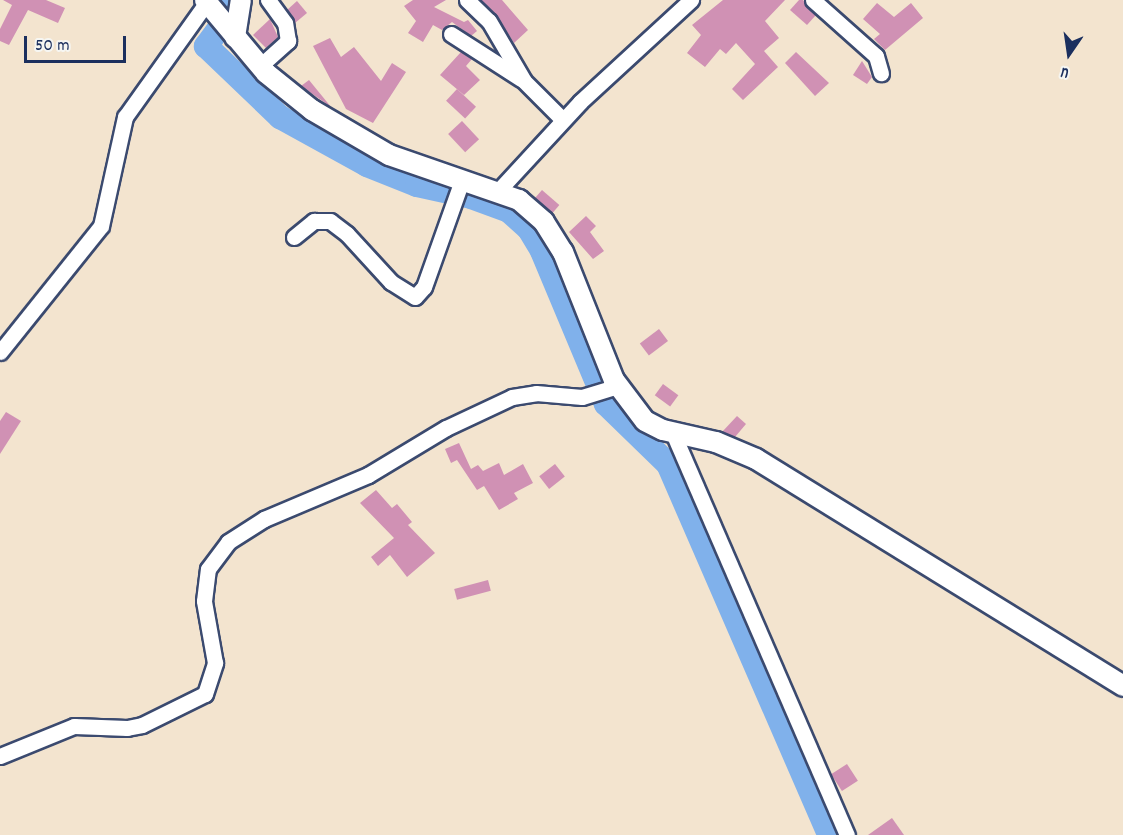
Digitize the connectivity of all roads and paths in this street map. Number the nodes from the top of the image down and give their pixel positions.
1 (242, 0) edge
2 (268, 0) edge
3 (467, 0) edge
4 (691, 0) edge
5 (813, 0) edge
6 (211, 7) edge
7 (451, 34) dead end
8 (235, 37) junction
9 (260, 66) junction
10 (881, 73) dead end
11 (524, 81) junction
12 (563, 120) junction
13 (462, 182) junction
14 (498, 191) junction
15 (294, 237) dead end
16 (0, 352) edge
17 (609, 389) junction
18 (673, 433) junction
19 (1123, 686) edge
20 (0, 756) edge
21 (847, 835) edge

1 - 8 street
2 - 9 street
3 - 11 street
4 - 12 street
5 - 10 street
6 - 8 street
6 - 16 street
7 - 11 street
8 - 9 street
9 - 13 street
11 - 12 street
12 - 14 street
13 - 14 street
13 - 15 street
14 - 17 street
17 - 18 street
17 - 20 street
18 - 19 street
18 - 21 street

